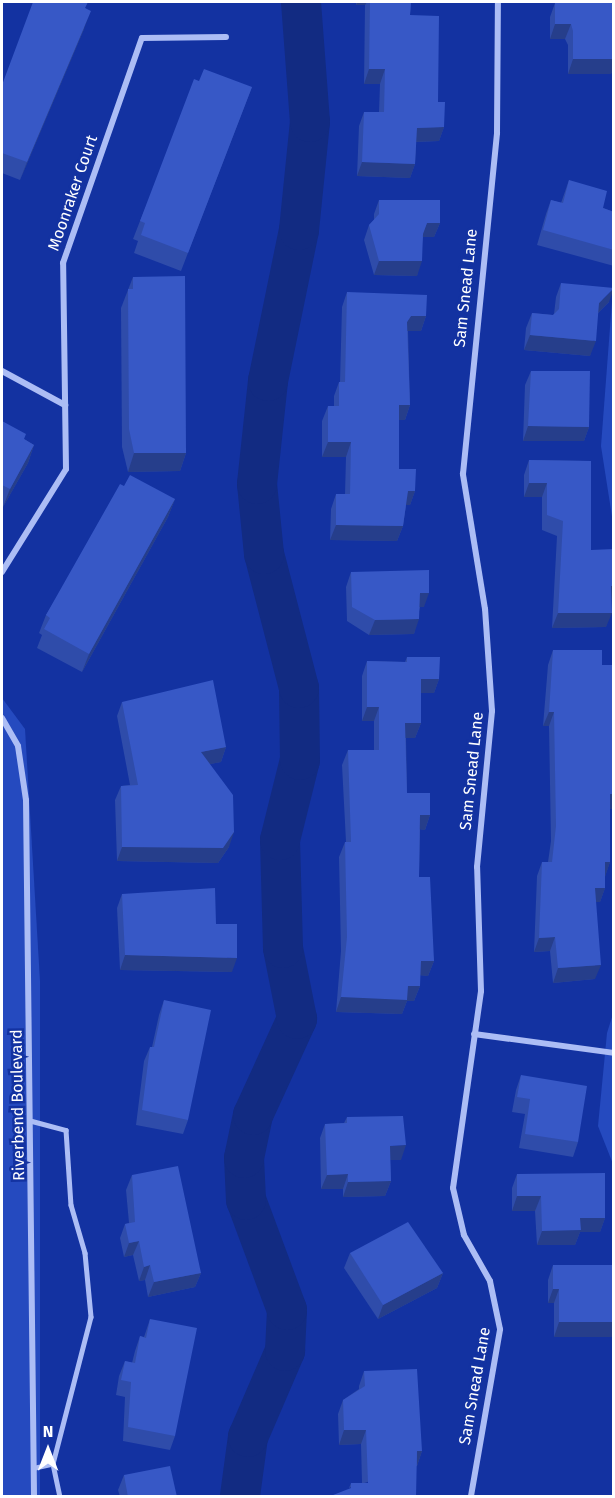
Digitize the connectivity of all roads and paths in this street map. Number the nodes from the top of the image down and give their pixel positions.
1 (498, 2) edge
2 (226, 37) dead end
3 (2, 371) edge
4 (65, 405) junction
5 (2, 572) edge
6 (2, 718) edge
7 (474, 1034) junction
8 (614, 1053) edge
9 (32, 1120) junction
10 (53, 1464) junction
11 (35, 1468) junction
12 (34, 1497) edge
13 (60, 1497) edge
14 (471, 1497) edge

1 - 7 street, Sam Snead Lane
2 - 4 street, Moonraker Court
3 - 4 street
4 - 5 street, Moonraker Court
6 - 9 street, Riverbend Boulevard
7 - 8 street
7 - 14 street, Sam Snead Lane
9 - 10 lane
9 - 11 street, Riverbend Boulevard
10 - 11 lane
10 - 13 lane
11 - 12 street, Riverbend Boulevard

